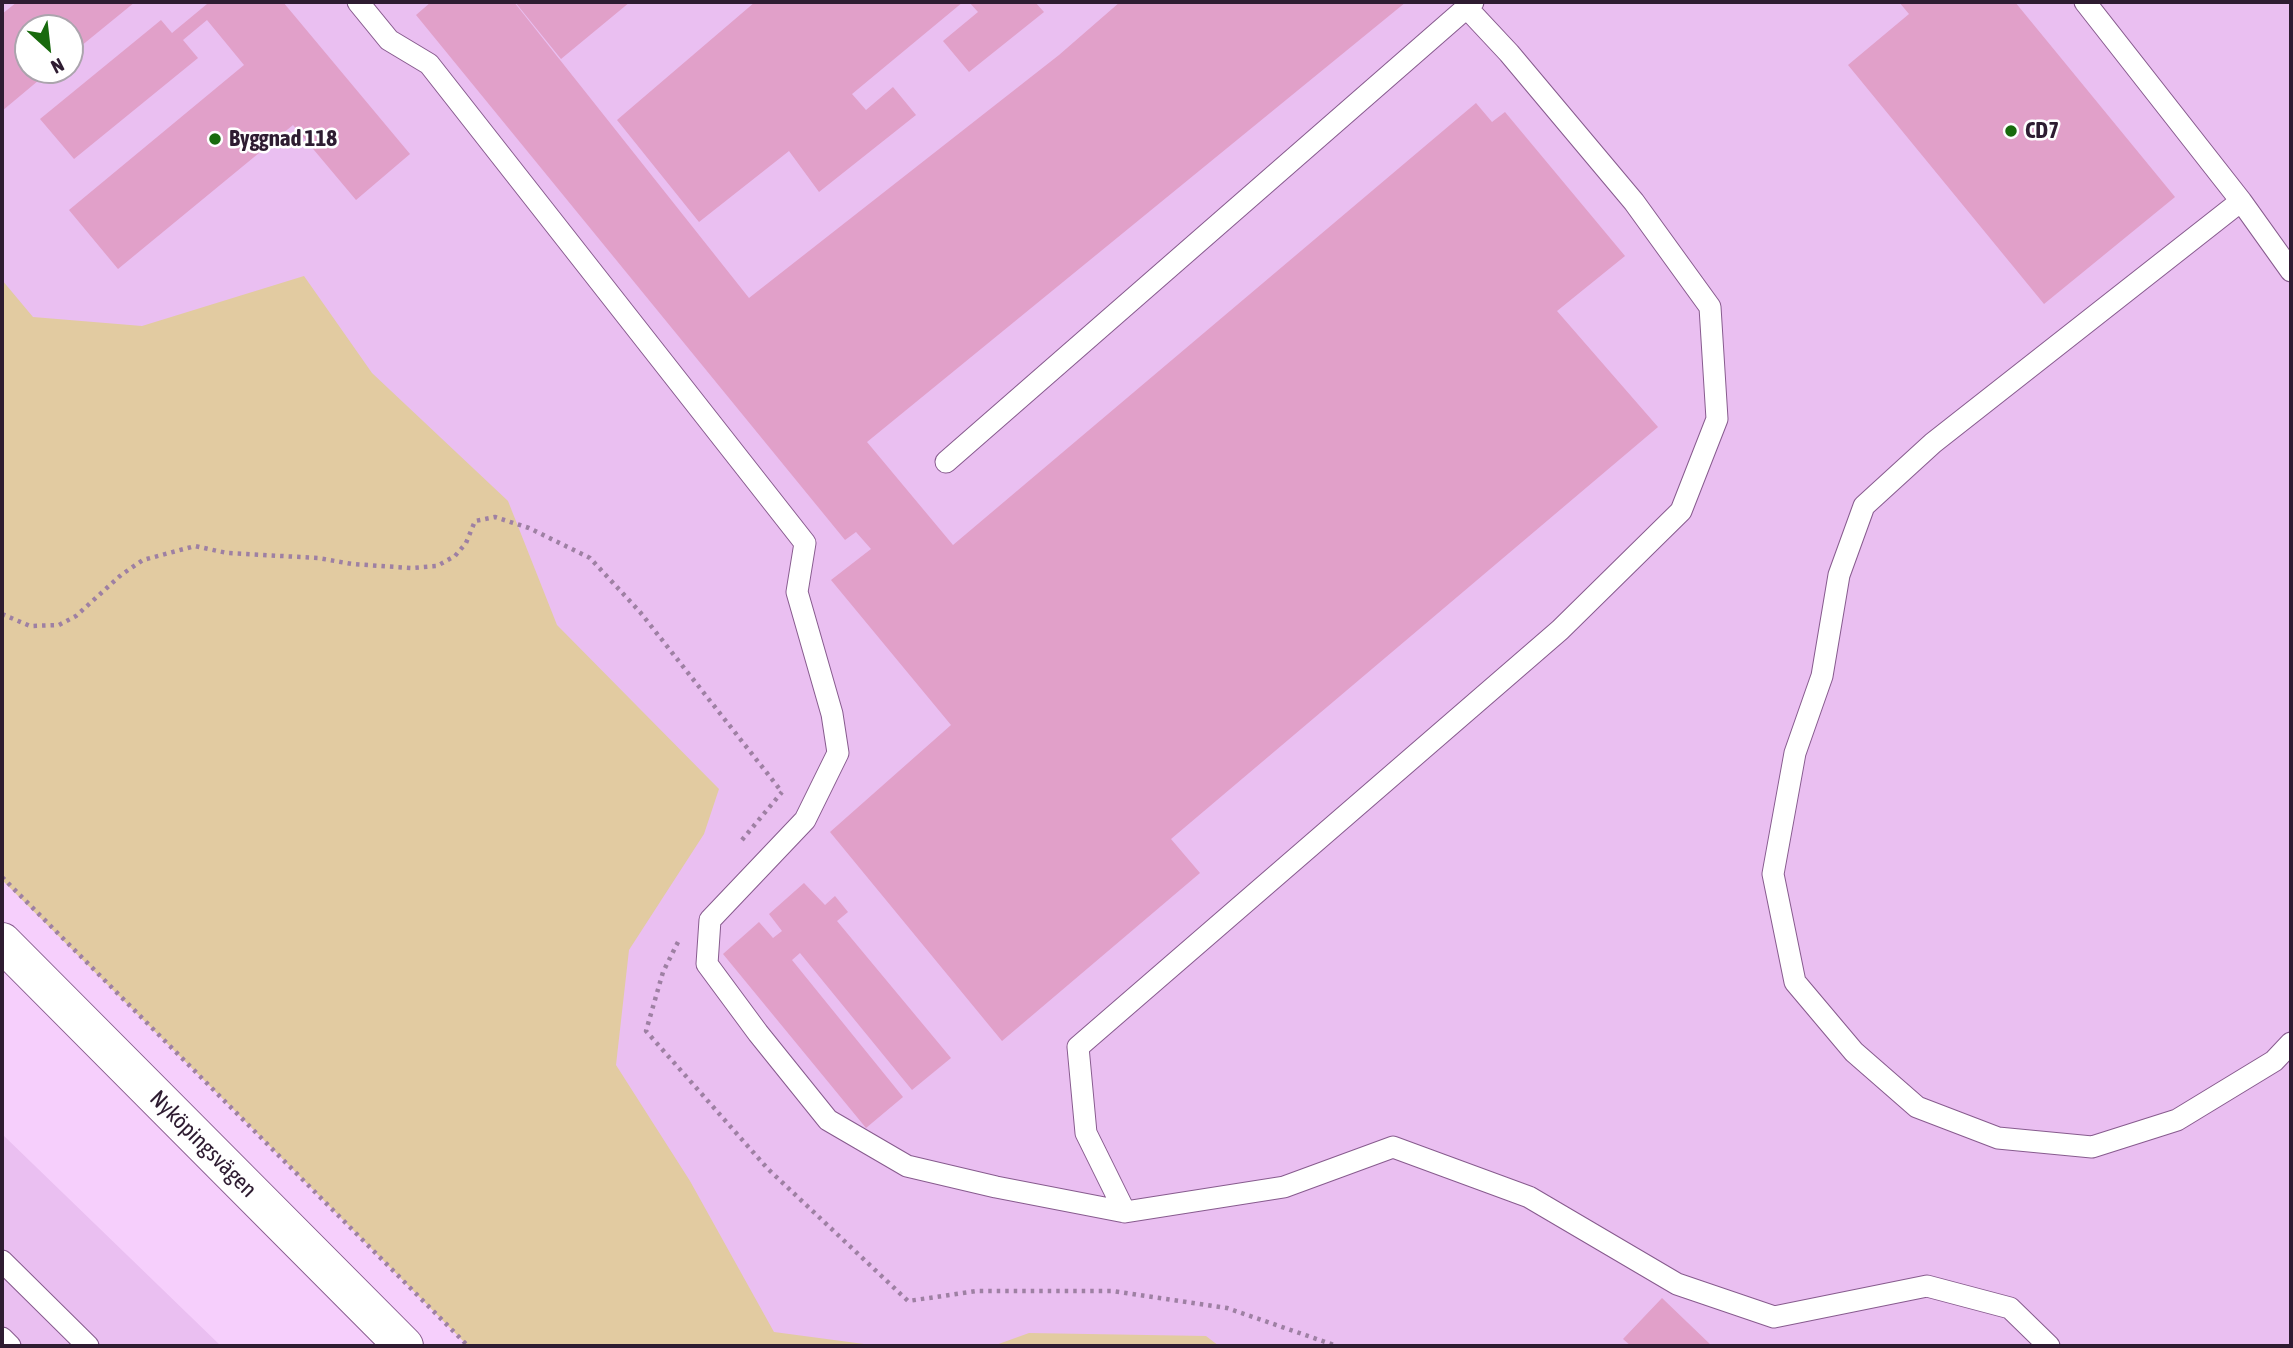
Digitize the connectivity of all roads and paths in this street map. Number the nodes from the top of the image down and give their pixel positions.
1 (358, 2) edge
2 (2085, 2) edge
3 (1469, 5) edge
4 (2241, 201) junction
5 (2291, 271) edge
6 (946, 462) dead end
7 (2, 614) edge
8 (805, 820) junction
9 (2, 877) edge
10 (2, 942) edge
11 (2291, 1043) edge
12 (1125, 1212) junction
13 (2, 1261) edge
14 (908, 1301) dead end
15 (2, 1338) edge
16 (10, 1346) edge
17 (88, 1346) edge
18 (404, 1346) edge
19 (468, 1346) edge
20 (1337, 1346) edge
21 (2049, 1346) edge

1 - 8 lane
2 - 4 lane
3 - 6 lane
3 - 12 lane
4 - 5 lane
4 - 11 lane
7 - 8 path
8 - 12 lane
9 - 19 path
10 - 18 main road, Nyköpingsvägen
12 - 21 lane
13 - 17 lane
14 - 20 path
15 - 16 lane

